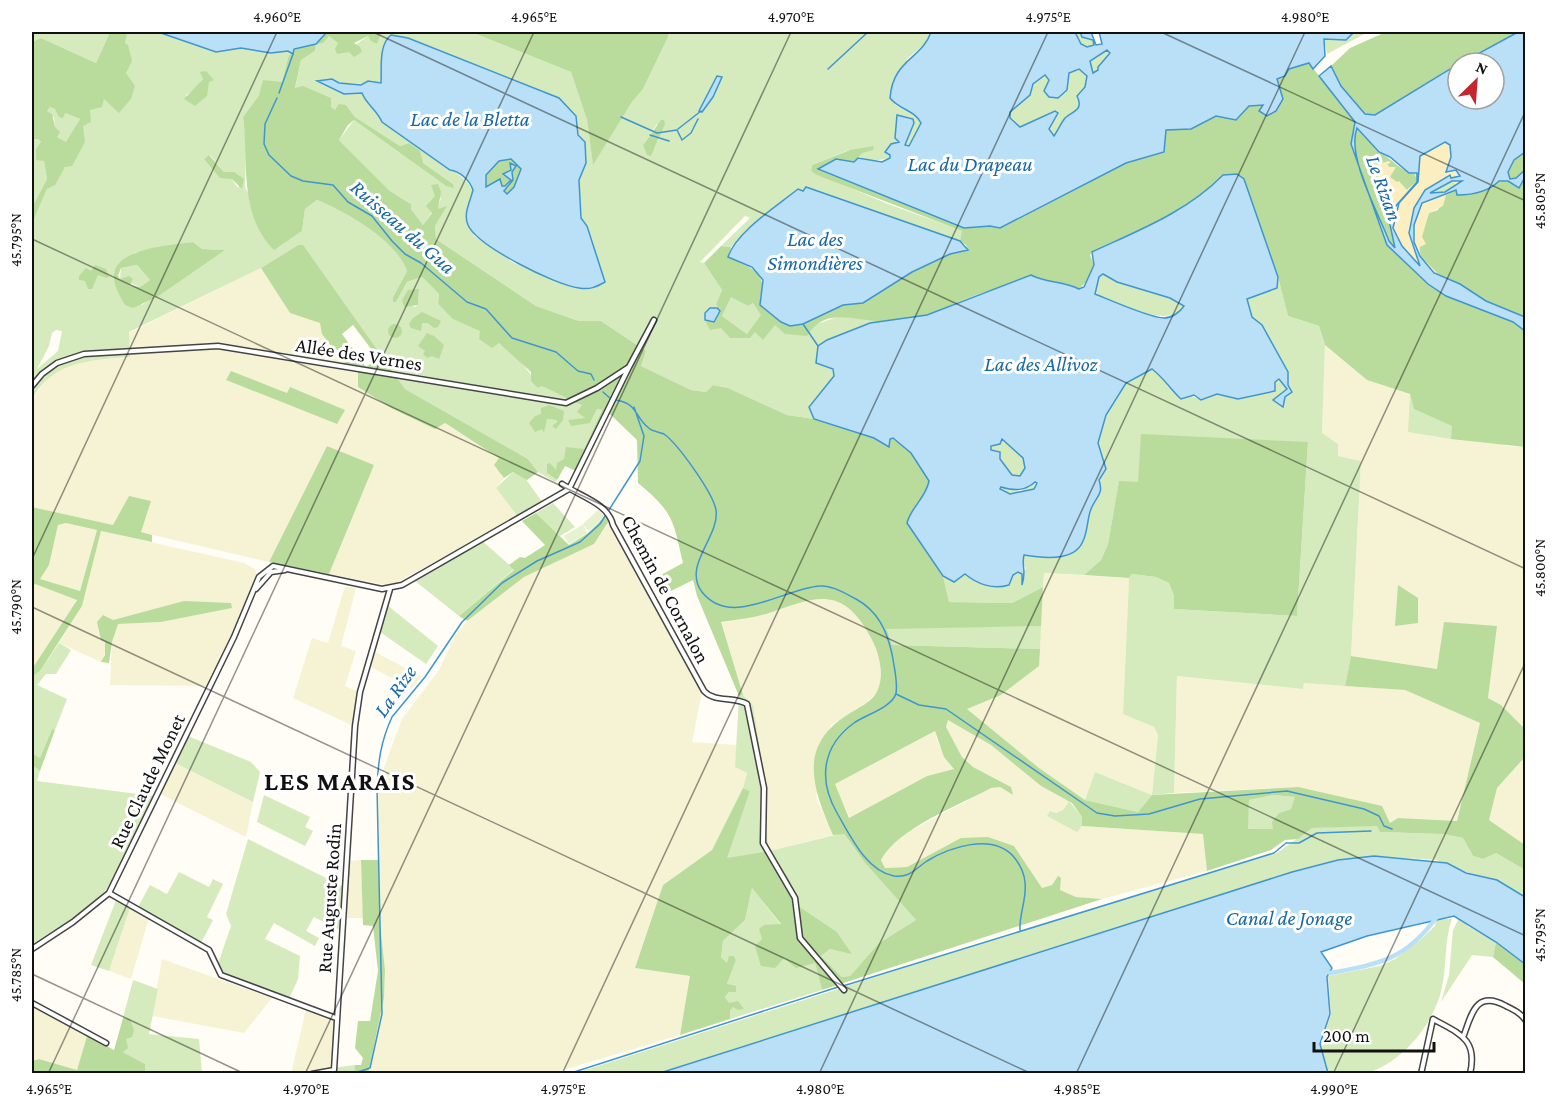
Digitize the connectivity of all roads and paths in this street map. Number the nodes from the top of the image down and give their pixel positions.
1 (654, 320) dead end
2 (629, 367) junction
3 (32, 386) edge
4 (562, 484) dead end
5 (569, 489) junction
6 (390, 589) junction
7 (109, 893) junction
8 (32, 949) edge
9 (844, 990) dead end
10 (32, 1003) edge
11 (336, 1017) junction
12 (1526, 1021) edge
13 (1464, 1035) junction
14 (106, 1043) dead end
15 (312, 1074) edge
16 (1421, 1074) edge
17 (1470, 1074) edge

1 - 2 street, Allée des Vernes
2 - 3 street, Allée des Vernes
2 - 5 street
4 - 5 street, Chemin de Cornalon
5 - 6 street
5 - 9 street, Chemin de Cornalon
6 - 7 street, Rue Claude Monet
6 - 11 street, Rue Auguste Rodin
7 - 8 street, Rue Claude Monet
7 - 11 street
10 - 14 street
11 - 15 street, Rue Auguste Rodin
12 - 13 street
13 - 16 street
13 - 17 street

